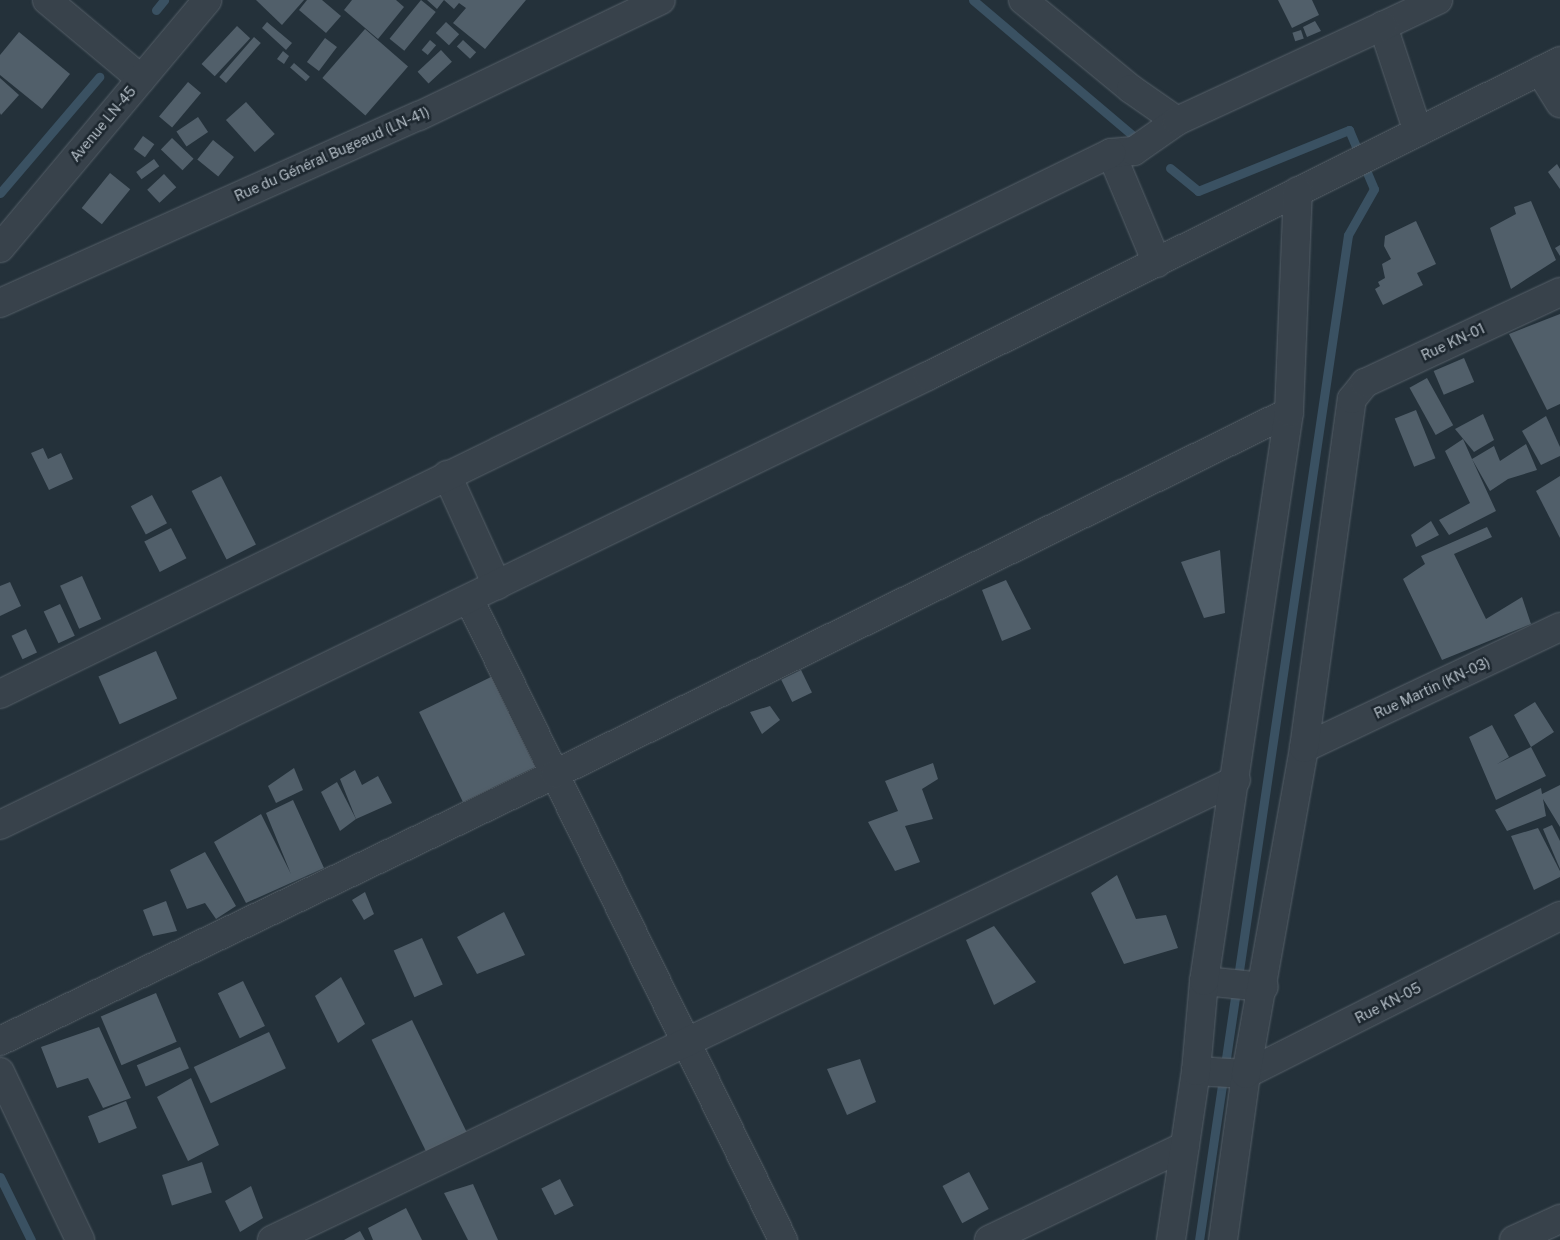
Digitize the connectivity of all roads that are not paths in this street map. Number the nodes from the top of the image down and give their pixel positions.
1 (47, 0) edge
2 (207, 0) edge
3 (662, 0) edge
4 (1022, 0) edge
5 (1438, 0) edge
6 (1383, 26) junction
7 (1550, 66) edge
8 (141, 79) junction
9 (1560, 103) edge
10 (1177, 121) junction
11 (1418, 132) junction
12 (1111, 153) junction
13 (1298, 191) junction
14 (0, 248) edge
15 (1157, 262) junction
16 (1560, 292) edge
17 (0, 303) edge
18 (1289, 412) junction
19 (447, 475) junction
20 (496, 586) junction
21 (469, 599) junction
22 (1560, 627) edge
23 (0, 694) edge
24 (1304, 748) junction
25 (555, 774) junction
26 (1236, 780) junction
27 (0, 825) edge
28 (1560, 916) edge
29 (1235, 984) junction
30 (0, 1040) edge
31 (686, 1041) junction
32 (0, 1072) edge
33 (1222, 1074) junction
34 (1185, 1146) junction
35 (1560, 1219) edge
36 (80, 1240) edge
37 (272, 1240) edge
38 (783, 1240) edge
39 (989, 1240) edge
40 (1170, 1240) edge
41 (1223, 1240) edge
42 (1514, 1240) edge

1 - 8 street
2 - 8 street, Avenue LN-45
3 - 17 street, Rue du Général Bugeaud (LN-41)
4 - 10 street
5 - 6 street
6 - 10 street
6 - 11 street
7 - 9 street
7 - 11 street
8 - 14 street, Avenue LN-45
10 - 12 street
11 - 13 street
12 - 15 street
12 - 19 street
13 - 15 street
13 - 18 street
15 - 20 street
16 - 24 street, Rue KN-01
18 - 25 street
18 - 26 street
19 - 20 street
19 - 23 street
20 - 21 street
21 - 25 street
21 - 27 street
22 - 24 street, Rue Martin (KN-03)
24 - 29 street
25 - 30 street
25 - 31 street
26 - 29 street
26 - 31 street
28 - 33 street, Rue KN-05
29 - 33 street
29 - 33 street
31 - 37 street
31 - 38 street
32 - 36 street
33 - 34 street
33 - 41 street
34 - 39 street
34 - 40 street
35 - 42 street

